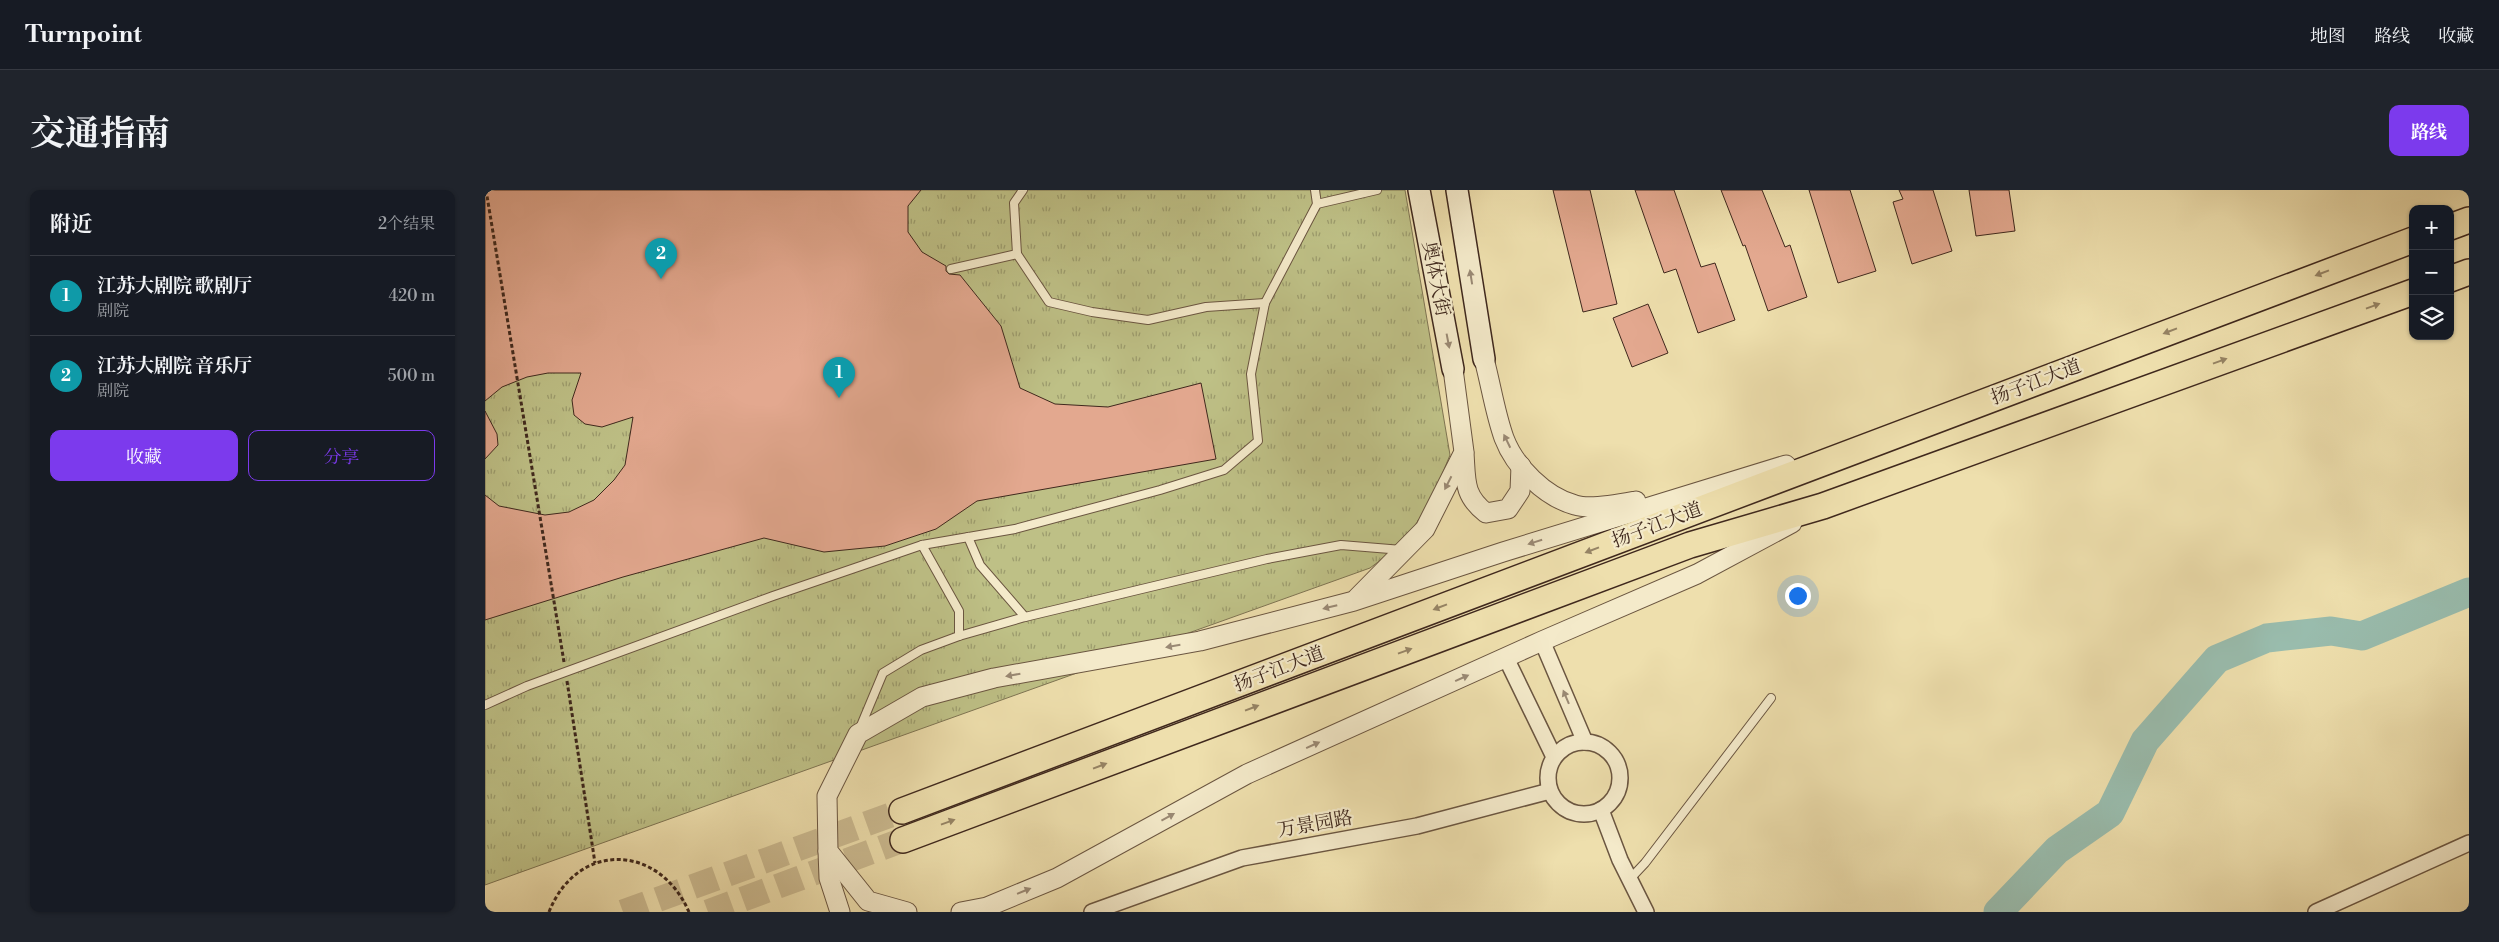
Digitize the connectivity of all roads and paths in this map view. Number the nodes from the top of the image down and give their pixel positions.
1 (486, 190) edge
2 (1023, 190) edge
3 (1315, 190) edge
4 (1377, 190) edge
5 (1419, 190) edge
6 (1457, 190) edge
7 (1317, 204) junction
8 (2469, 220) edge
9 (2454, 226) edge
10 (2409, 242) edge
11 (1017, 254) junction
12 (951, 269) dead end
13 (2469, 272) edge
14 (2454, 278) edge
15 (2409, 293) edge
16 (1265, 303) junction
17 (1484, 359) joint
18 (1453, 369) joint
19 (1966, 408) junction
20 (1463, 452) junction
21 (1521, 466) junction
22 (1718, 486) junction
23 (1823, 506) junction
24 (968, 537) junction
25 (922, 545) junction
26 (1404, 550) junction
27 (1354, 601) junction
28 (1025, 617) junction
29 (959, 636) junction
30 (1542, 641) junction
31 (1507, 658) junction
32 (566, 672) junction
33 (1771, 698) dead end
34 (485, 705) edge
35 (858, 734) junction
36 (1585, 742) junction
37 (1554, 756) junction
38 (1550, 791) junction
39 (1601, 810) junction
40 (902, 811) tunnel mouth
41 (903, 840) tunnel mouth
42 (2469, 843) edge
43 (828, 851) junction
44 (595, 863) junction
45 (1629, 880) junction
46 (549, 912) edge
47 (689, 912) edge
48 (840, 912) edge
49 (907, 912) edge
50 (961, 912) edge
51 (1092, 912) edge
52 (1646, 912) edge
53 (2316, 912) edge

1 - 32 path
2 - 11 lane
3 - 7 lane
4 - 7 lane
5 -> 18 main road, 奥体大街
17 -> 6 main road, 奥体大街
7 - 16 lane
8 - 9 highway
10 -> 19 highway, 扬子江大道
11 - 12 lane
11 - 16 lane
13 - 14 highway
23 -> 15 highway, 扬子江大道
16 - 24 lane
21 -> 17 street
18 - 20 street
19 - 22 street
19 -> 40 highway, 扬子江大道
20 - 21 street
20 -> 26 street
21 - 22 street
22 -> 27 street
23 - 30 street
41 -> 23 highway, 扬子江大道
24 - 25 lane
24 - 28 lane
25 - 29 lane
25 - 32 lane
26 - 27 street
26 - 28 lane
27 -> 35 street
28 - 29 lane
29 - 35 lane
30 - 31 street
36 -> 30 street
31 - 37 street
50 -> 31 street
32 - 34 lane
32 - 44 path
33 - 45 lane
35 - 43 street
36 - 37 street
36 - 39 street
37 - 38 street
38 - 39 street
38 - 51 street, 万景园路
39 - 45 street
42 - 53 street
43 - 48 street
43 - 49 street
44 - 46 path
44 - 47 path
45 - 52 street

